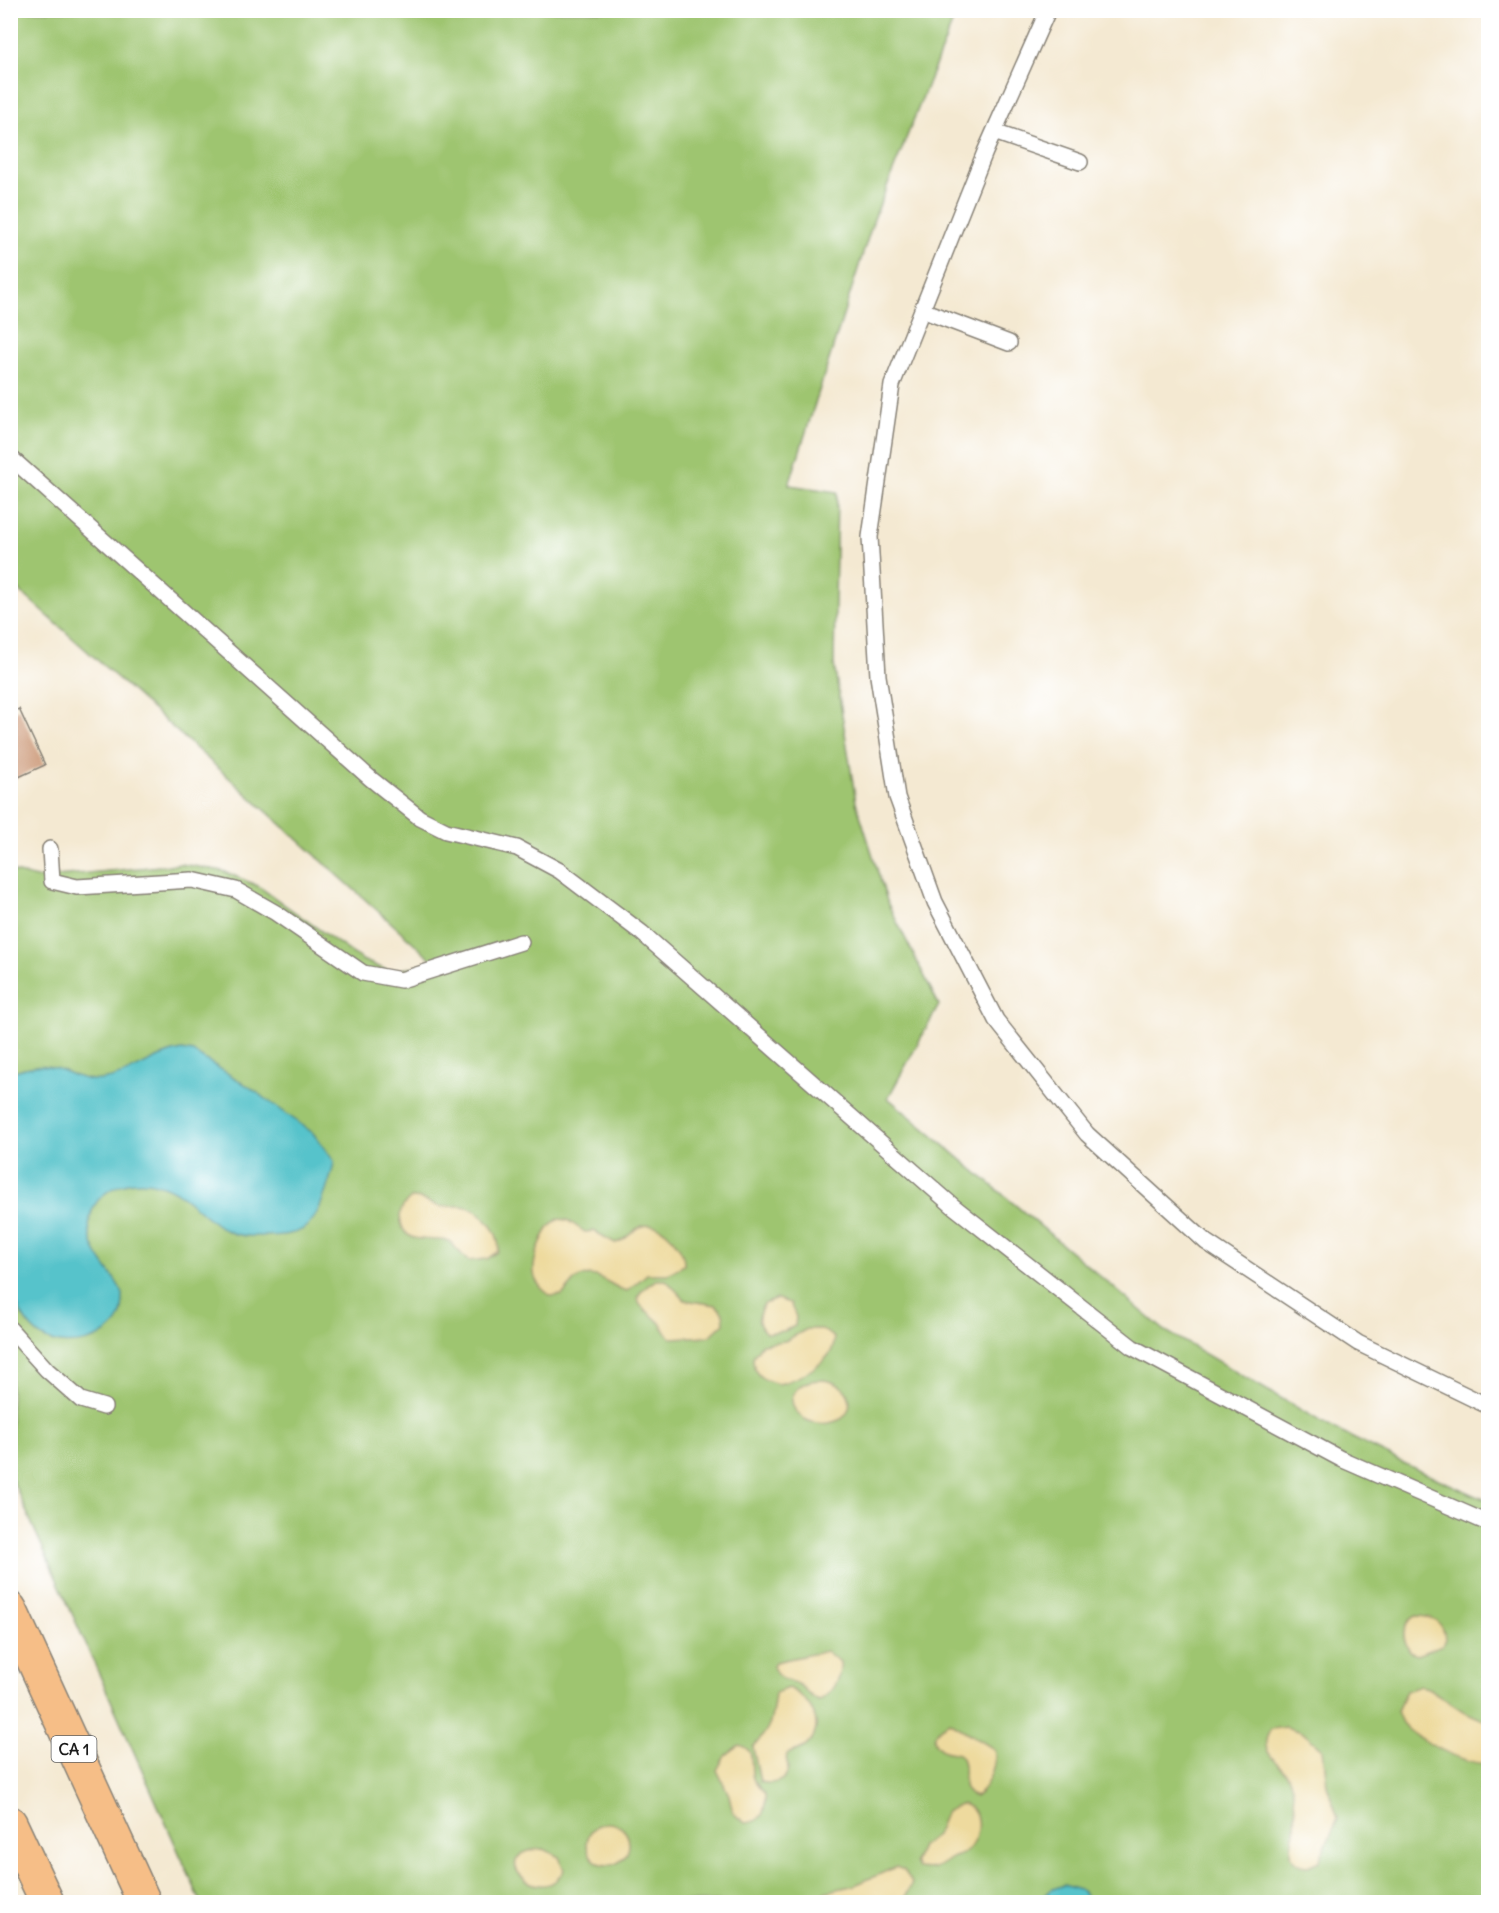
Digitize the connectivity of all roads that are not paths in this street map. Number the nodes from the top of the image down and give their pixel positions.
1 (1048, 10) edge
2 (994, 132) junction
3 (1080, 162) dead end
4 (922, 310) junction
5 (1009, 343) dead end
6 (10, 457) edge
7 (50, 849) dead end
8 (521, 942) dead end
9 (10, 1329) edge
10 (1488, 1406) edge
11 (104, 1407) dead end
12 (1488, 1523) edge
13 (10, 1609) edge
14 (10, 1823) edge
15 (47, 1902) edge
16 (144, 1902) edge

1 - 2 lane
2 - 3 lane
2 - 4 lane
4 - 5 lane
4 - 10 lane
6 - 12 lane
7 - 8 lane
9 - 11 lane
13 - 16 highway, CA 1
14 - 15 highway

